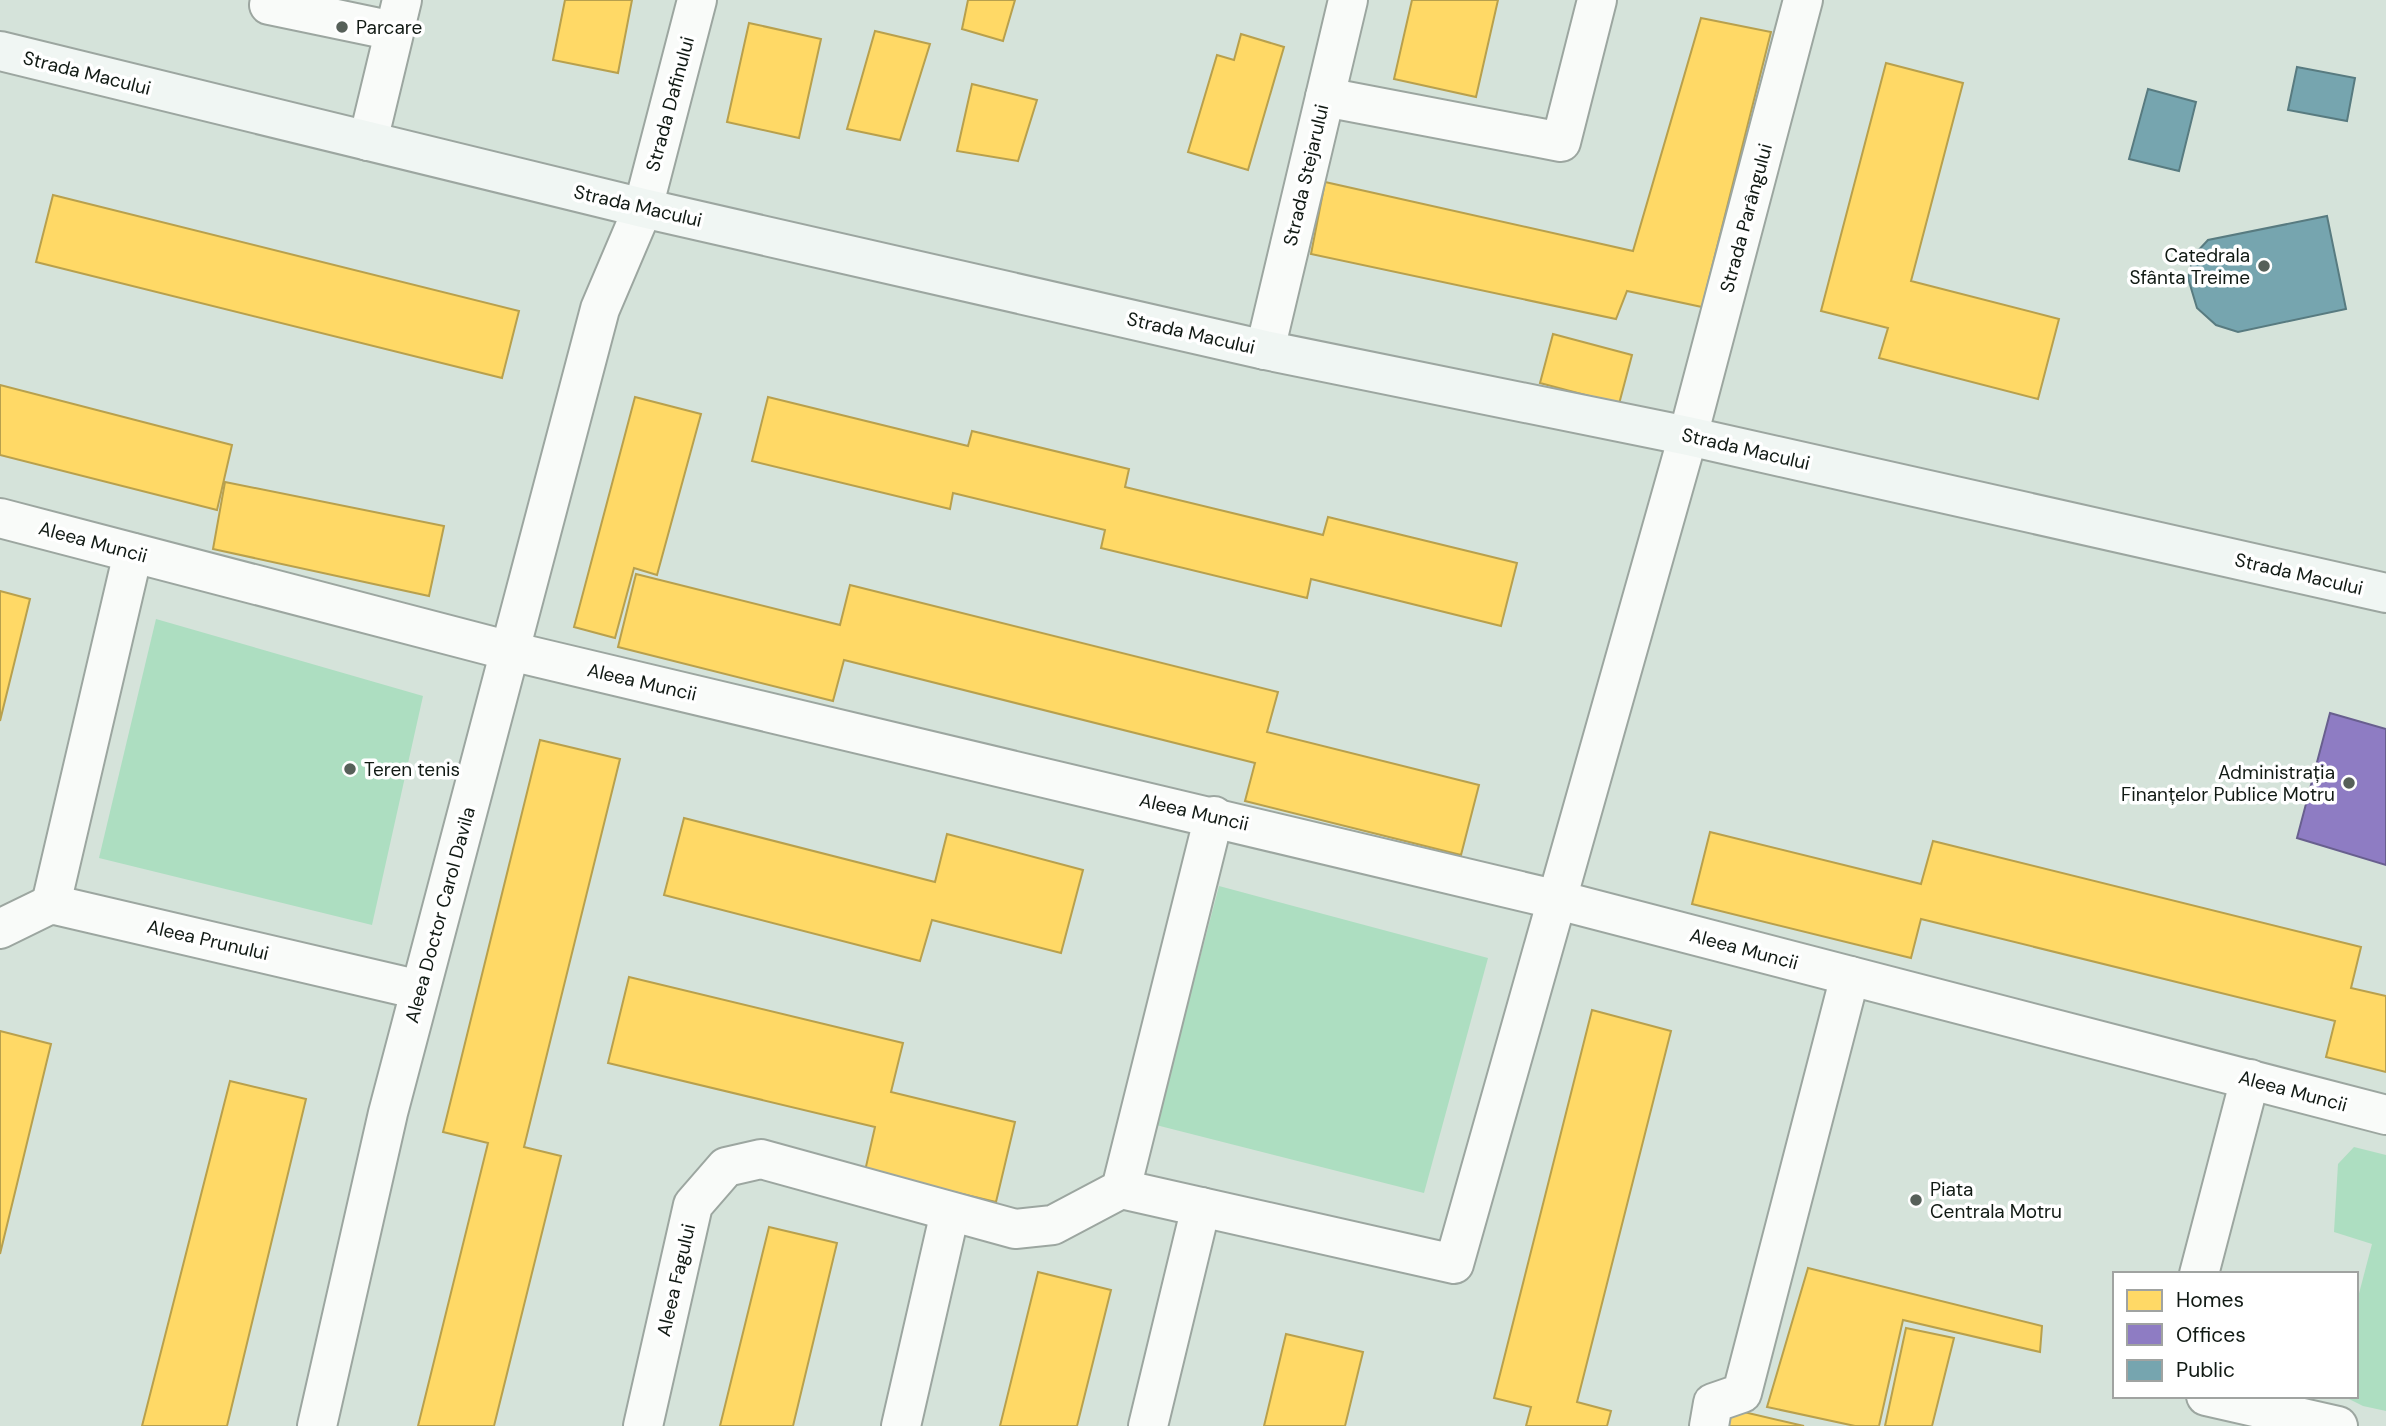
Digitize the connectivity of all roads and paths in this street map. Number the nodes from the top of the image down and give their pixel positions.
1 (270, 0) edge
2 (697, 0) edge
3 (1348, 0) edge
4 (1597, 0) edge
5 (1803, 0) edge
6 (398, 15) edge
7 (0, 51) edge
8 (1325, 97) junction
9 (368, 141) junction
10 (643, 208) junction
11 (1265, 350) junction
12 (1688, 436) junction
13 (0, 519) edge
14 (134, 553) junction
15 (2386, 593) edge
16 (510, 651) junction
17 (1214, 816) junction
18 (1558, 900) junction
19 (51, 904) junction
20 (1, 933) edge
21 (1850, 976) junction
22 (420, 990) junction
23 (2250, 1079) junction
24 (2386, 1115) edge
25 (1121, 1189) junction
26 (1201, 1207) junction
27 (950, 1212) junction
28 (2200, 1272) edge
29 (2215, 1398) edge
30 (317, 1426) edge
31 (643, 1426) edge
32 (901, 1426) edge
33 (1148, 1426) edge
34 (1709, 1426) edge
35 (2338, 1426) edge

1 - 6 street
2 - 10 street, Strada Dafinului
3 - 8 street, Strada Stejarului
4 - 8 street
5 - 12 street, Strada Parângului
6 - 9 street
7 - 9 street, Strada Macului
8 - 11 street, Strada Stejarului
9 - 10 street, Strada Macului
10 - 11 street, Strada Macului
10 - 16 street, Aleea Doctor Carol Davila
11 - 12 street, Strada Macului
12 - 15 street, Strada Macului
12 - 18 street, Strada Parângului
13 - 14 street, Aleea Muncii
14 - 16 street, Aleea Muncii
14 - 19 street
16 - 17 street, Aleea Muncii
16 - 22 street, Aleea Doctor Carol Davila
17 - 18 street, Aleea Muncii
17 - 25 street
18 - 21 street, Aleea Muncii
18 - 26 street, Strada Parângului
19 - 20 street
19 - 22 street, Aleea Prunului
21 - 23 street, Aleea Muncii
21 - 34 street
22 - 30 street, Aleea Doctor Carol Davila
23 - 24 street, Aleea Muncii
23 - 28 street
25 - 26 street
25 - 27 street, Aleea Fagului
26 - 33 street
27 - 31 street, Aleea Fagului
27 - 32 street
29 - 35 street

